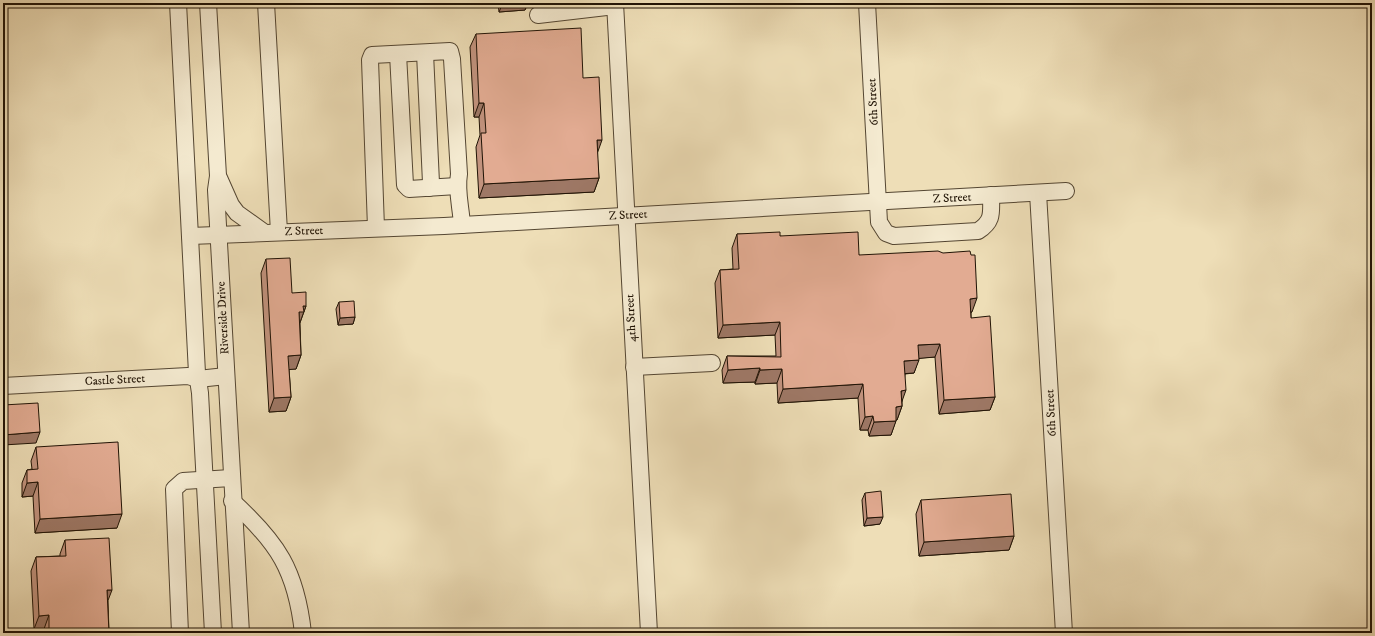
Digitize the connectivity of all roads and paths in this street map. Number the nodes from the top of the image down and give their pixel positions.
1 (178, 3) edge
2 (208, 3) edge
3 (266, 3) edge
4 (868, 3) edge
5 (615, 5) edge
6 (538, 15) dead end
7 (425, 53) junction
8 (398, 54) junction
9 (218, 176) junction
10 (457, 186) junction
11 (429, 188) junction
12 (1066, 191) dead end
13 (1038, 193) junction
14 (991, 196) junction
15 (878, 202) junction
16 (626, 216) junction
17 (462, 224) junction
18 (376, 228) junction
19 (272, 233) junction
20 (219, 234) junction
21 (190, 236) junction
22 (712, 363) dead end
23 (634, 367) junction
24 (226, 376) junction
25 (198, 378) junction
26 (3, 386) edge
27 (231, 478) junction
28 (205, 480) junction
29 (232, 501) junction
30 (180, 633) edge
31 (213, 633) edge
32 (240, 633) edge
33 (303, 633) edge
34 (649, 633) edge
35 (1064, 633) edge

1 - 21 street
2 - 9 street, Riverside Drive
3 - 19 street
4 - 15 street, 6th Street
5 - 6 street
5 - 16 street, 4th Street
7 - 8 street
7 - 10 street
7 - 11 street
8 - 11 street
8 - 18 street
9 - 19 street
9 - 20 street, Riverside Drive
10 - 11 street
10 - 17 street
12 - 13 street, Z Street
13 - 14 street, Z Street
13 - 35 street, 6th Street
14 - 15 street, Z Street
14 - 15 street, 6th Street
15 - 16 street, Z Street
16 - 17 street, Z Street
16 - 23 street, 4th Street
17 - 18 street, Z Street
18 - 19 street, Z Street
19 - 20 street, Z Street
20 - 21 street, Z Street
20 - 24 street, Riverside Drive
21 - 25 street
22 - 23 street
23 - 34 street, 4th Street
24 - 25 street, Castle Street
24 - 27 street, Riverside Drive
25 - 26 street, Castle Street
25 - 28 street
27 - 28 street
27 - 29 street, Riverside Drive
28 - 30 street
28 - 31 street
29 - 32 street, Riverside Drive
29 - 33 street

